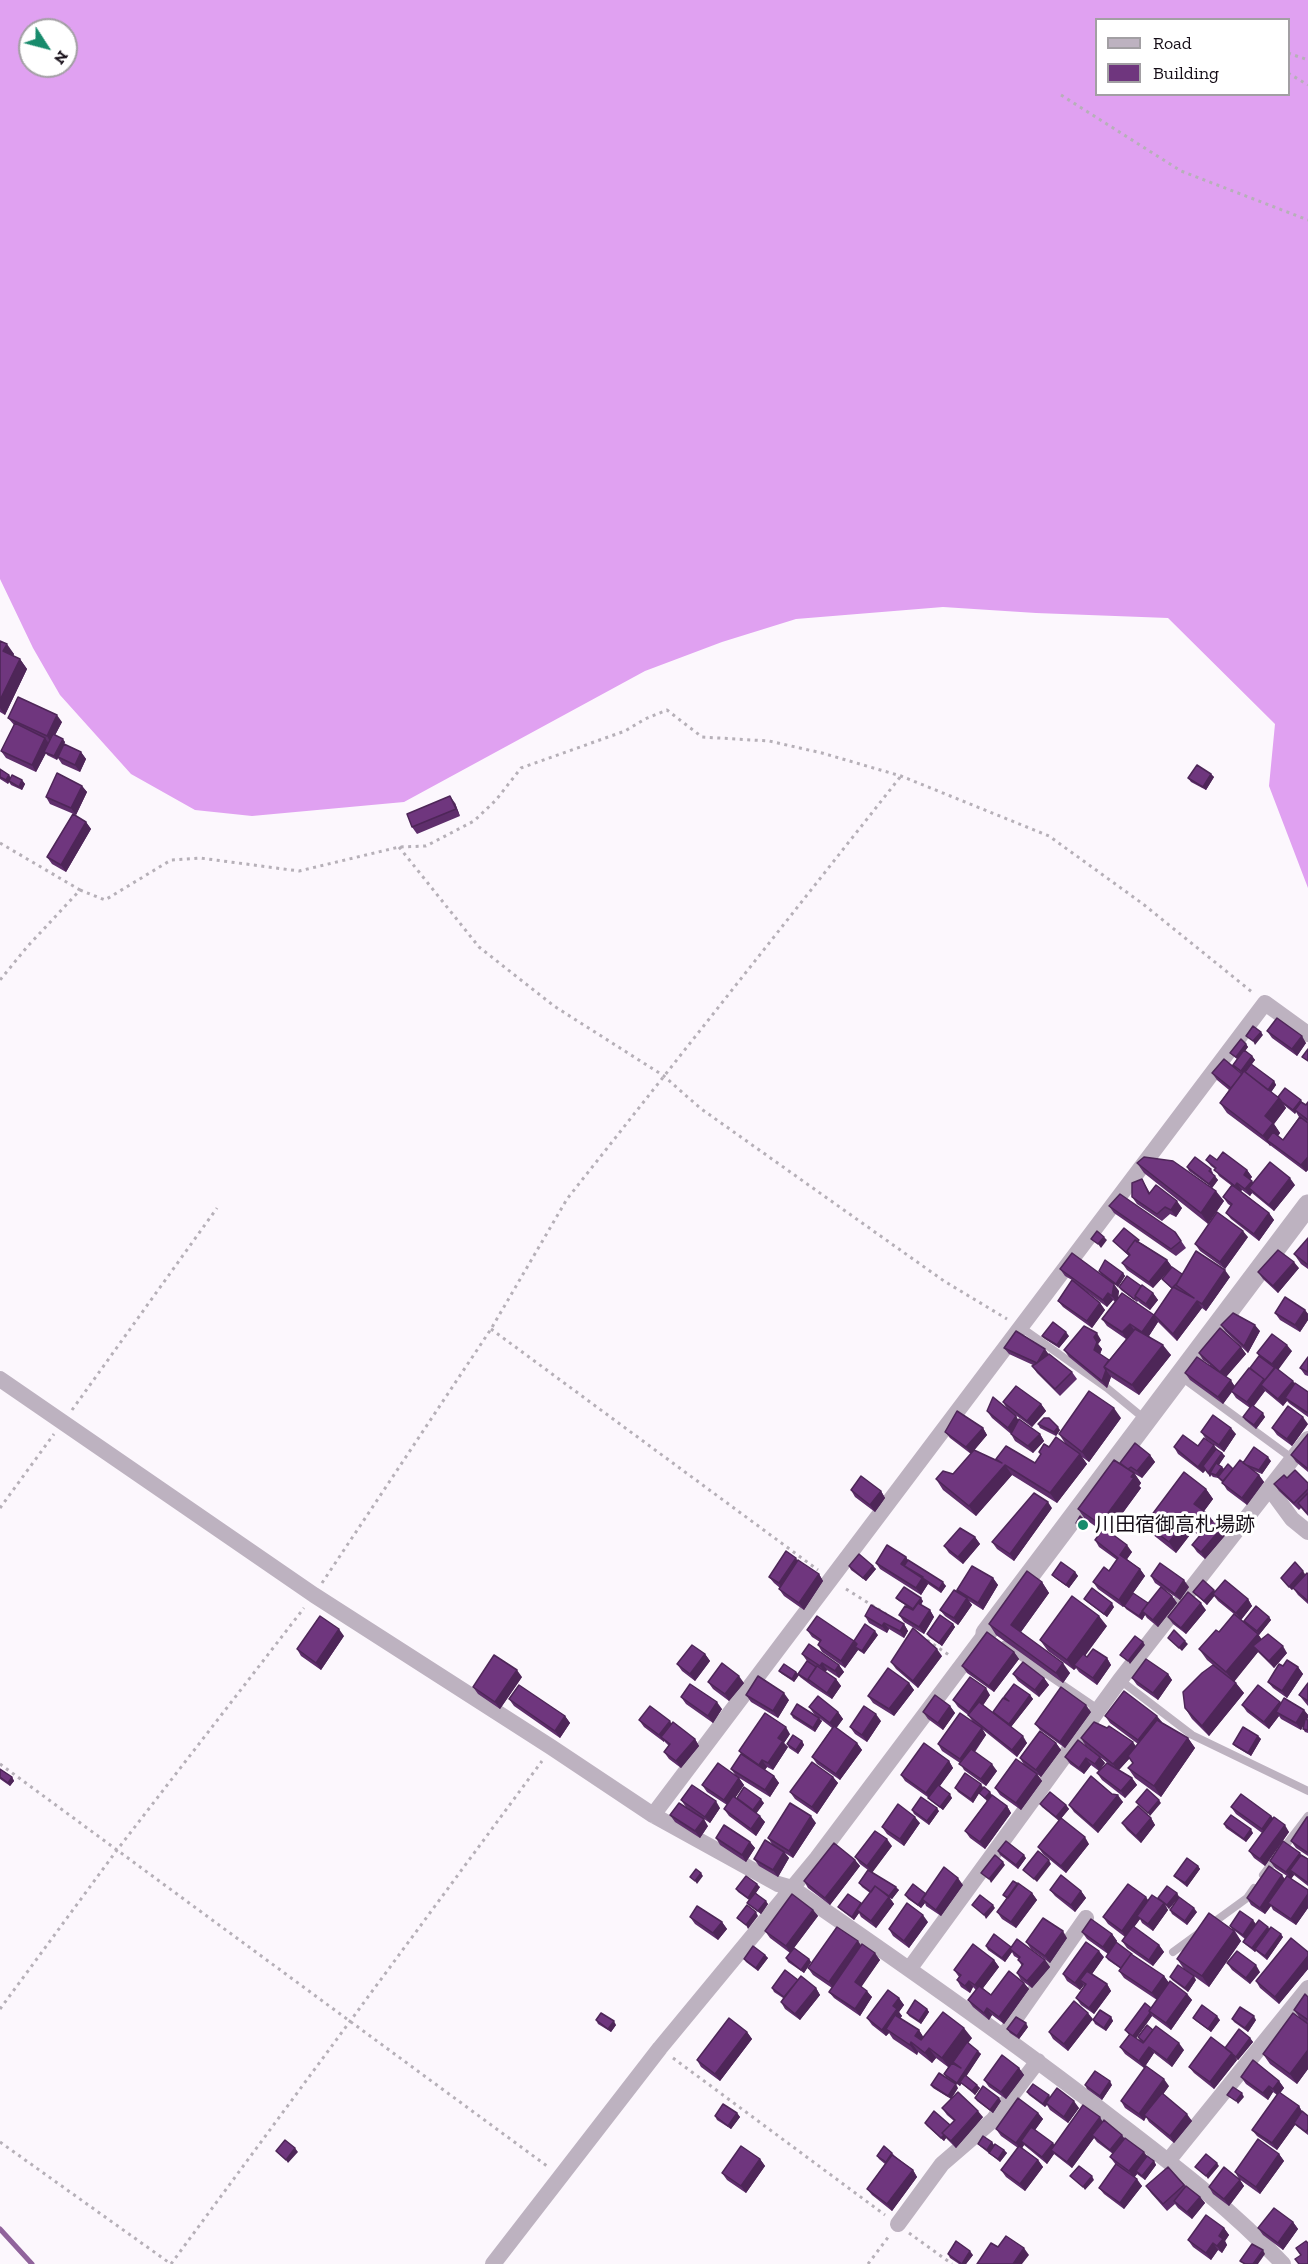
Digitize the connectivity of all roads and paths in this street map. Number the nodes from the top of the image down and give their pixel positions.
1 (1290, 54) edge
2 (1308, 60) edge
3 (1290, 74) edge
4 (1308, 85) edge
5 (1061, 95) dead end
6 (1308, 220) edge
7 (901, 776) junction
8 (0, 843) edge
9 (399, 847) junction
10 (80, 890) junction
11 (0, 980) edge
12 (1265, 1003) junction
13 (1308, 1034) edge
14 (664, 1076) junction
15 (1308, 1205) edge
16 (217, 1208) dead end
17 (1022, 1328) junction
18 (491, 1329) junction
19 (1180, 1376) junction
20 (0, 1379) edge
21 (1146, 1420) junction
22 (63, 1422) junction
23 (1308, 1439) edge
24 (1293, 1459) junction
25 (1270, 1489) junction
26 (0, 1508) edge
27 (1308, 1532) edge
28 (831, 1579) junction
29 (314, 1595) junction
30 (889, 1616) edge
31 (986, 1633) junction
32 (918, 1635) edge
33 (963, 1664) junction
34 (1120, 1680) junction
35 (1098, 1709) junction
36 (551, 1747) junction
37 (0, 1764) edge
38 (1308, 1791) edge
39 (653, 1815) junction
40 (1308, 1816) edge
41 (117, 1850) junction
42 (792, 1888) junction
43 (1086, 1918) dead end
44 (1173, 1952) dead end
45 (909, 1968) junction
46 (1308, 1988) edge
47 (0, 2009) edge
48 (351, 2022) junction
49 (1003, 2036) junction
50 (660, 2048) junction
51 (1038, 2061) junction
52 (0, 2142) edge
53 (1168, 2161) junction
54 (560, 2176) junction
55 (897, 2224) junction
56 (171, 2264) edge
57 (493, 2264) edge
58 (868, 2264) edge
59 (952, 2264) edge
60 (1283, 2264) edge

1 - 2 path
3 - 4 path
5 - 6 path
7 - 9 path
7 - 12 path
7 - 14 path
8 - 10 path
9 - 10 path
9 - 14 path
10 - 11 path
12 - 13 street
12 - 17 street
14 - 17 path
14 - 18 path
15 - 19 street
16 - 22 path
17 - 21 lane
17 - 28 street
18 - 28 path
18 - 29 path
19 - 21 street
19 - 24 lane
20 - 22 street
21 - 31 street
22 - 26 path
22 - 29 street
23 - 24 street
24 - 25 street
25 - 27 street
25 - 34 street
28 - 30 path
28 - 39 street
29 - 36 street
29 - 41 path
31 - 33 street
31 - 35 lane
32 - 33 path
33 - 42 street
34 - 35 street
34 - 38 lane
35 - 45 street
36 - 39 street
36 - 48 path
37 - 41 path
39 - 42 street
40 - 44 lane
41 - 47 path
41 - 48 path
42 - 45 street
42 - 50 street
43 - 49 street
45 - 49 street
46 - 53 street
48 - 54 path
48 - 56 path
49 - 51 street
50 - 54 street
50 - 55 path
51 - 53 street
51 - 55 street
52 - 56 path
53 - 60 street
54 - 57 street
55 - 58 path
55 - 59 path

